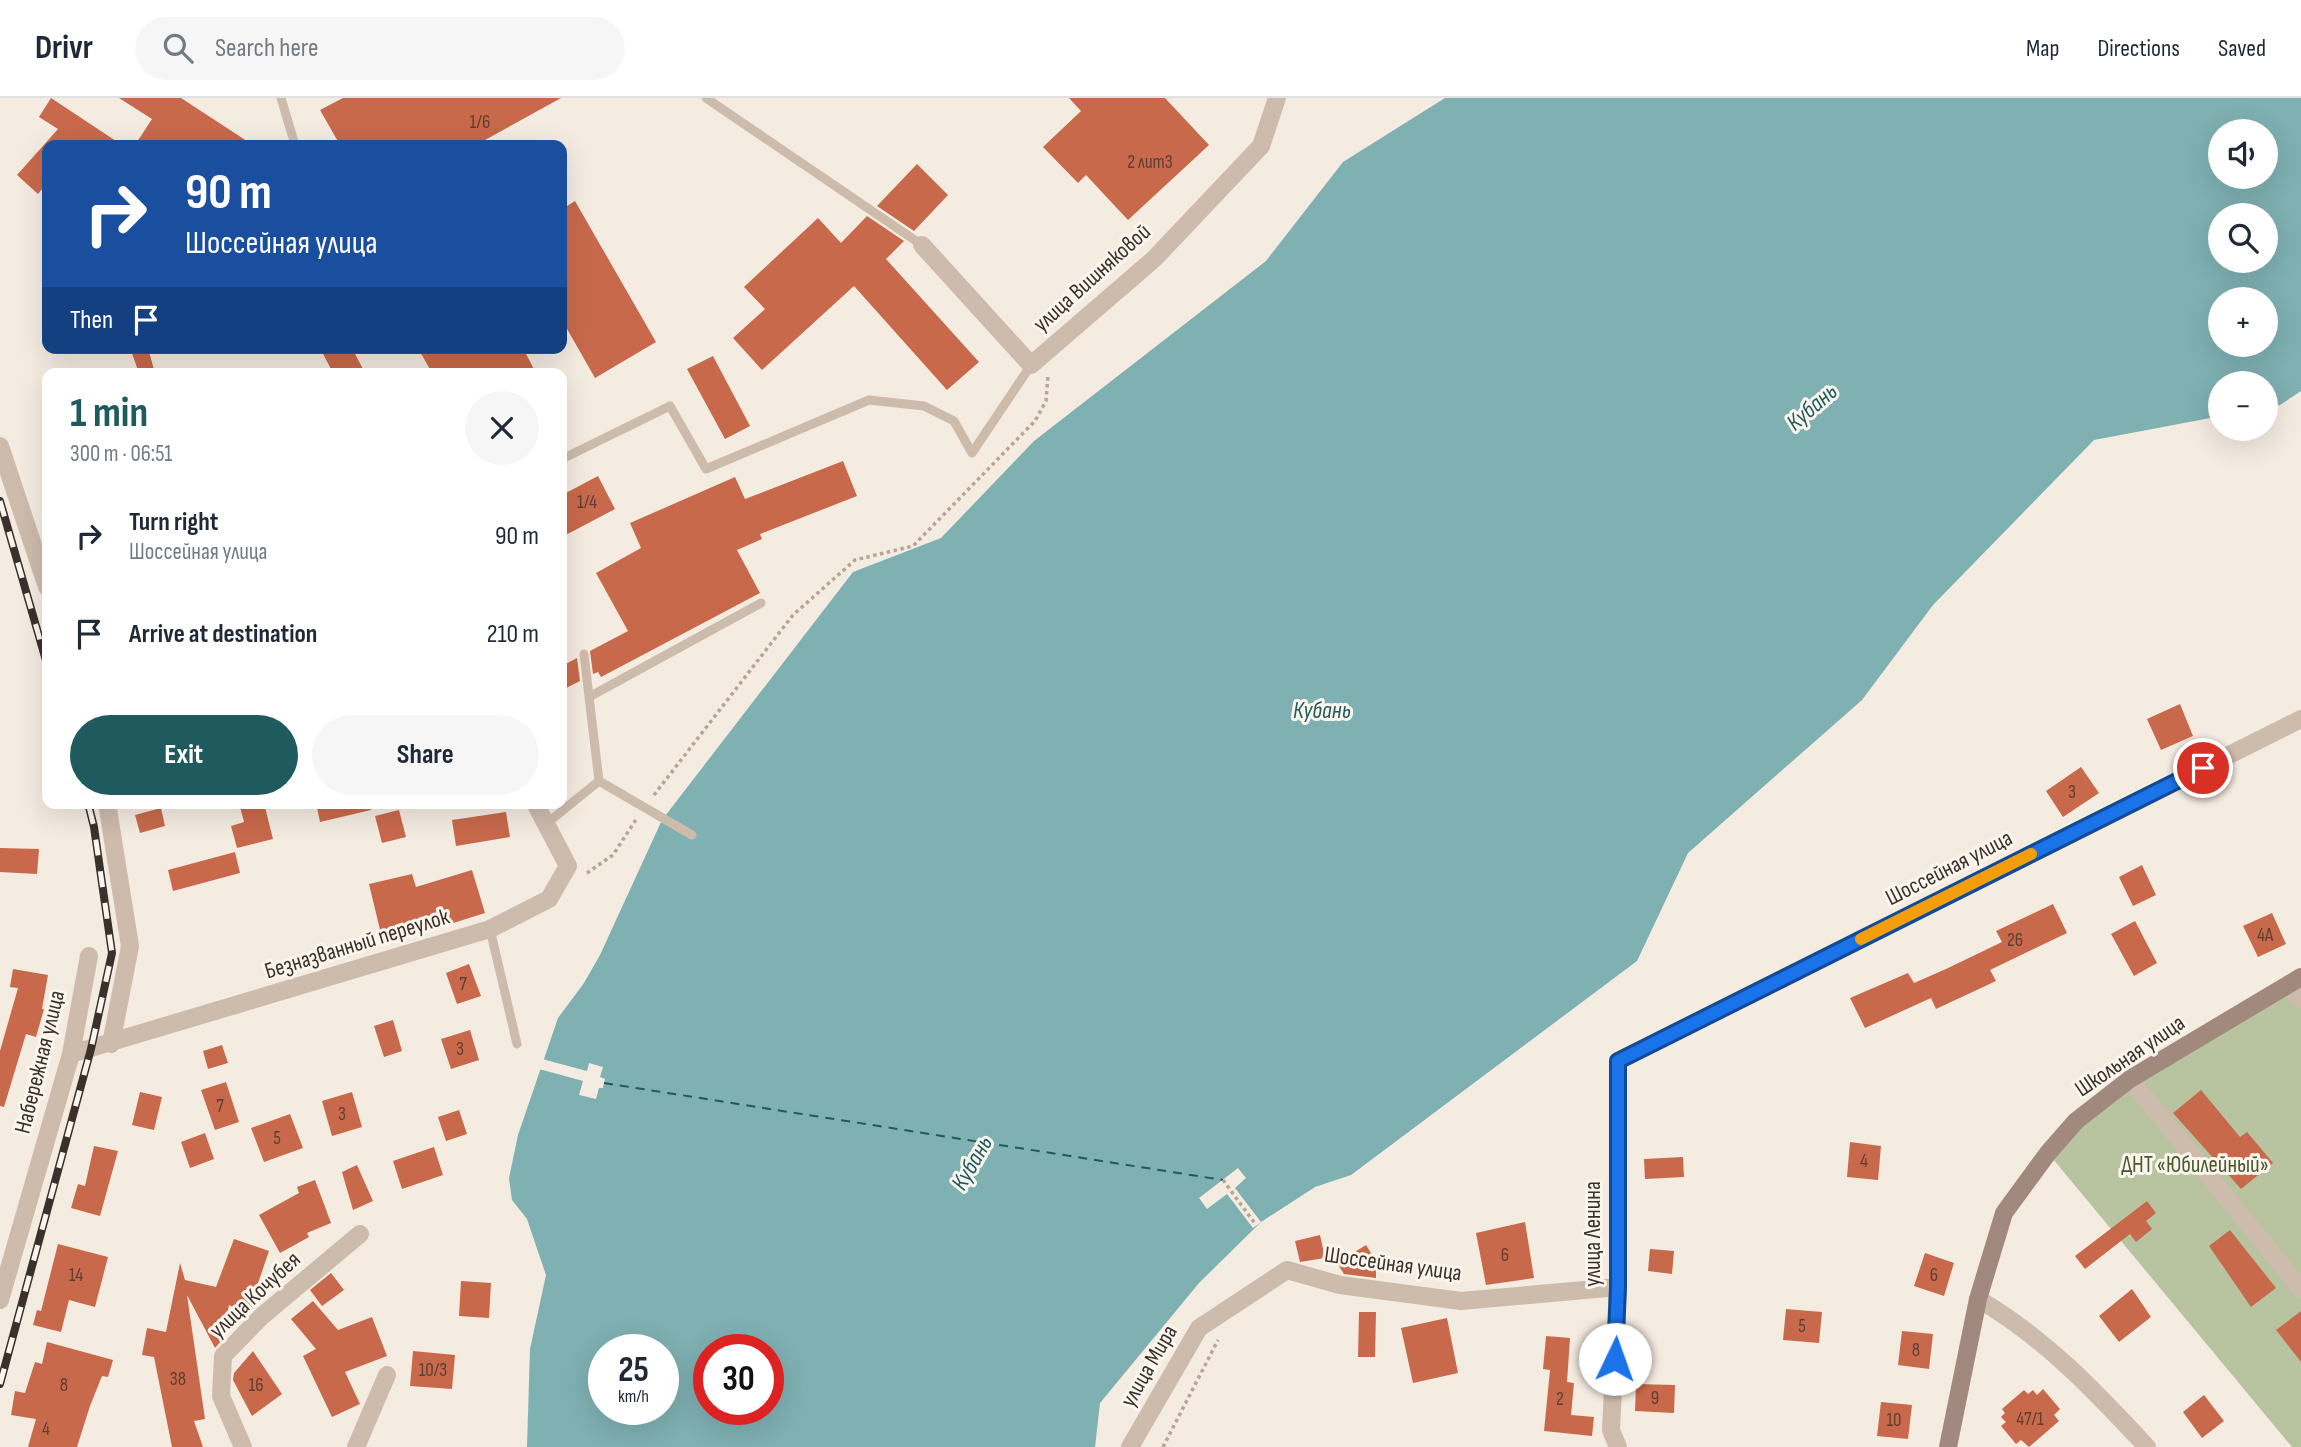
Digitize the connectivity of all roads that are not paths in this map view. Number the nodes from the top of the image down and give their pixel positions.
1 (281, 98) edge
2 (706, 98) edge
3 (1277, 98) edge
4 (294, 140) edge
5 (922, 245) joint
6 (1035, 362) junction
7 (0, 446) edge
8 (567, 457) edge
9 (42, 572) edge
10 (761, 603) dead end
11 (583, 653) dead end
12 (589, 697) junction
13 (2301, 719) edge
14 (599, 781) junction
15 (567, 807) edge
16 (108, 809) edge
17 (538, 809) edge
18 (564, 809) edge
19 (546, 824) junction
20 (692, 835) dead end
21 (490, 929) junction
22 (89, 956) dead end
23 (2295, 981) edge
24 (2301, 1000) edge
25 (111, 1044) junction
26 (517, 1044) dead end
27 (71, 1054) junction
28 (1618, 1061) joint
29 (2130, 1079) junction
30 (360, 1234) dead end
31 (1287, 1270) joint
32 (1618, 1287) junction
33 (2301, 1289) edge
34 (1978, 1299) junction
35 (0, 1300) edge
36 (387, 1376) dead end
37 (243, 1447) edge
38 (356, 1447) edge
39 (1130, 1447) edge
40 (1618, 1447) edge
41 (1948, 1447) edge
42 (2147, 1447) edge

1 - 4 lane
2 - 5 lane
3 - 6 street, улица Вишняковой
5 - 6 street, улица Вишняковой
6 - 8 lane
7 - 9 street
10 - 12 lane
11 - 12 lane
12 - 14 lane
13 - 28 street, Шоссейная улица
14 - 15 lane
14 - 20 lane
16 - 25 street
17 - 19 street
18 - 19 lane
19 - 21 street, Безназванный переулок
21 - 25 street, Безназванный переулок
21 - 26 lane
22 - 27 street, Набережная улица
23 - 24 street
23 - 29 street, Школьная улица
25 - 27 street, Безназванный переулок
27 - 35 street, Набережная улица
28 - 32 street, улица Ленина
29 - 33 street
29 - 34 street, Школьная улица
30 - 37 street, улица Кочубея
31 - 32 street, Шоссейная улица
31 - 39 street, улица Мира
32 - 40 street, улица Ленина
34 - 41 street, Школьная улица
34 - 42 street
36 - 38 street

